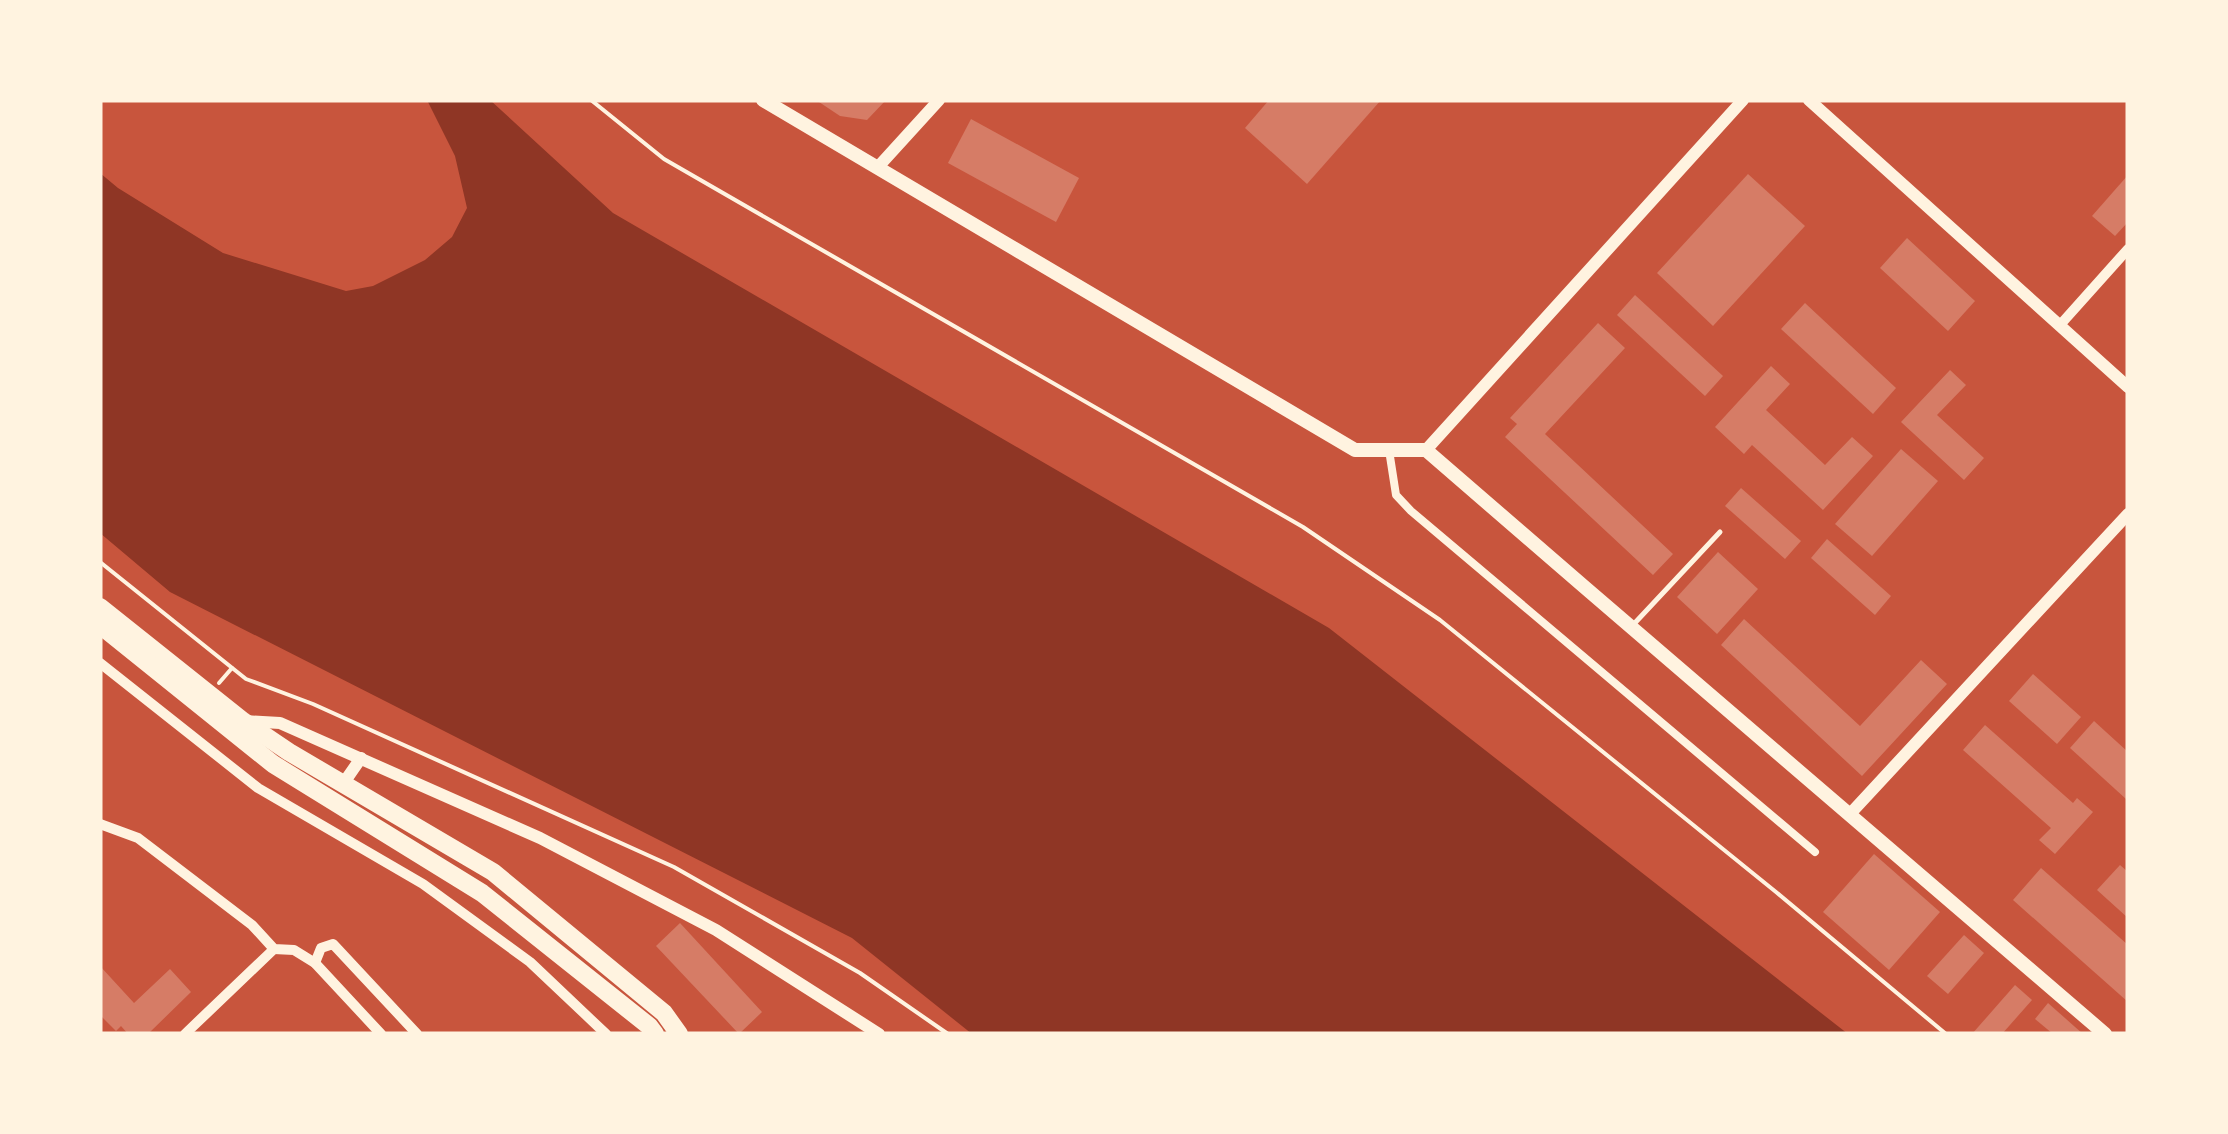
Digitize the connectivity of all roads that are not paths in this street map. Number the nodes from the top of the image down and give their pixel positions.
1 (763, 100) edge
2 (939, 100) edge
3 (1743, 100) edge
4 (1809, 100) edge
5 (878, 167) junction
6 (2128, 249) edge
7 (2060, 325) junction
8 (2128, 387) edge
9 (1388, 450) junction
10 (1426, 450) junction
11 (2128, 514) edge
12 (1720, 532) dead end
13 (100, 606) edge
14 (100, 625) edge
15 (1630, 628) junction
16 (100, 663) edge
17 (206, 700) junction
18 (243, 721) junction
19 (361, 758) junction
20 (343, 784) junction
21 (1850, 814) junction
22 (100, 824) edge
23 (1815, 852) dead end
24 (274, 949) junction
25 (315, 964) junction
26 (185, 1034) edge
27 (381, 1034) edge
28 (417, 1034) edge
29 (606, 1034) edge
30 (654, 1034) edge
31 (679, 1034) edge
32 (879, 1034) edge
33 (2104, 1034) edge

1 - 5 main road
2 - 5 street
3 - 10 street
4 - 7 street
5 - 9 main road
6 - 7 street
7 - 8 street
9 - 10 main road
9 - 23 street
10 - 15 main road
11 - 21 street
12 - 15 lane
13 - 17 highway
14 - 17 highway
15 - 21 main road
16 - 29 street
17 - 18 highway
17 - 30 highway
18 - 19 street
18 - 20 highway
19 - 20 street
19 - 32 street
20 - 31 highway
21 - 33 main road
22 - 24 street
24 - 25 street
24 - 26 street
25 - 27 street
25 - 28 street

